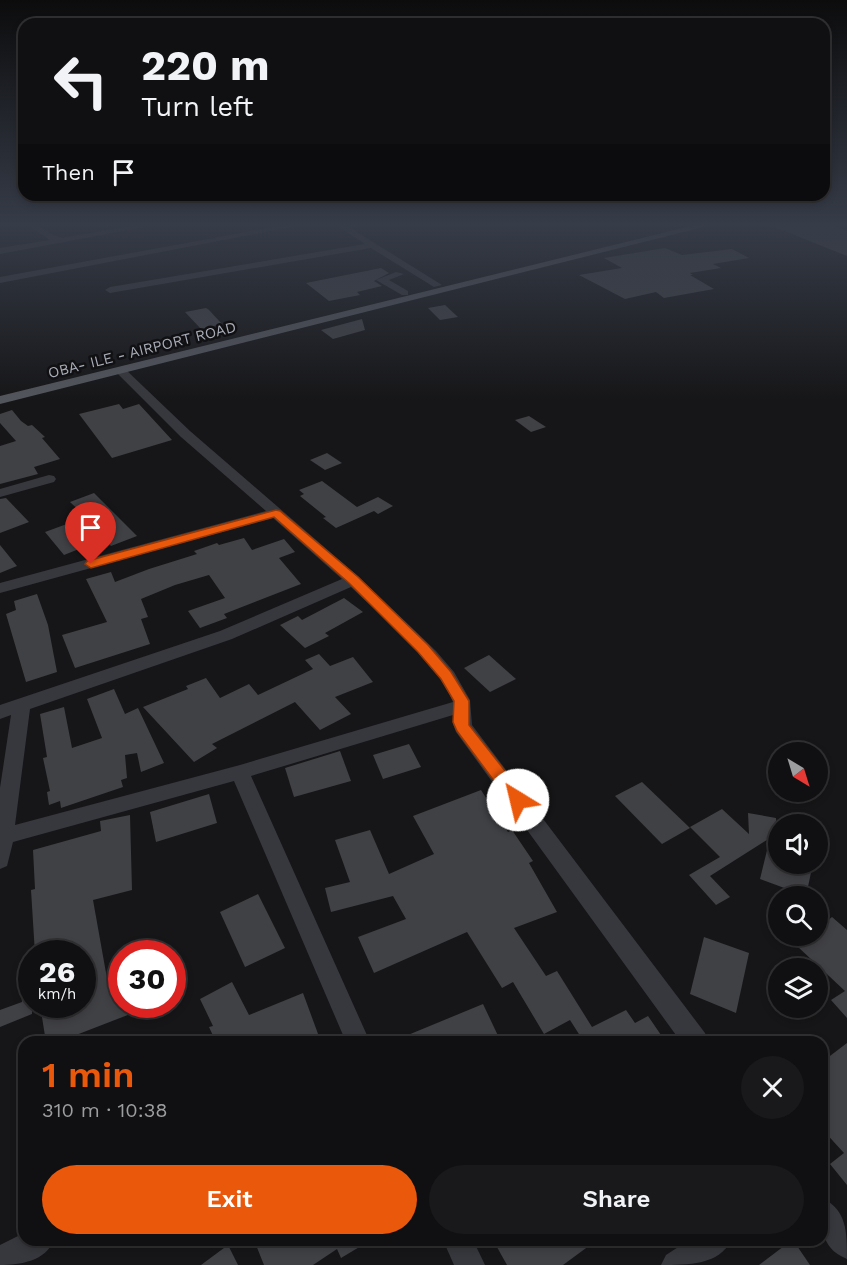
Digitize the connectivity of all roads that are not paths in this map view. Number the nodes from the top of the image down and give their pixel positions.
1 (151, 283) edge
2 (386, 283) edge
3 (434, 283) edge
4 (446, 283) edge
5 (464, 283) edge
6 (437, 285) junction
7 (110, 290) dead end
8 (405, 294) junction
9 (120, 370) junction
10 (82, 377) junction
11 (0, 393) edge
12 (0, 400) edge
13 (49, 479) dead end
14 (0, 493) edge
15 (276, 513) junction
16 (354, 580) junction
17 (0, 588) edge
18 (21, 706) junction
19 (462, 706) junction
20 (0, 712) edge
21 (240, 772) junction
22 (4, 836) junction
23 (0, 860) edge
24 (354, 1036) edge
25 (692, 1036) edge
26 (828, 1220) edge
27 (847, 1244) edge
28 (29, 1246) edge
29 (461, 1246) edge
30 (707, 1246) edge
31 (0, 1261) edge
32 (470, 1265) edge
33 (676, 1265) edge

1 - 7 street
2 - 8 street
3 - 6 street
4 - 6 main road, OBA- ILE - AIRPORT ROAD
5 - 9 main road, OBA- ILE - AIRPORT ROAD
6 - 8 main road, OBA- ILE - AIRPORT ROAD
8 - 10 main road, OBA- ILE - AIRPORT ROAD
9 - 10 main road, OBA- ILE - AIRPORT ROAD
9 - 15 street
10 - 11 main road, OBA- ILE - AIRPORT ROAD
10 - 12 main road, OBA- ILE - AIRPORT ROAD
13 - 14 street
15 - 16 street
15 - 17 street
16 - 18 street
16 - 19 street
18 - 20 street
18 - 22 street
19 - 21 street
19 - 25 street
21 - 22 street
21 - 24 street
22 - 23 street
26 - 27 street
28 - 31 street
29 - 32 street
30 - 33 street

